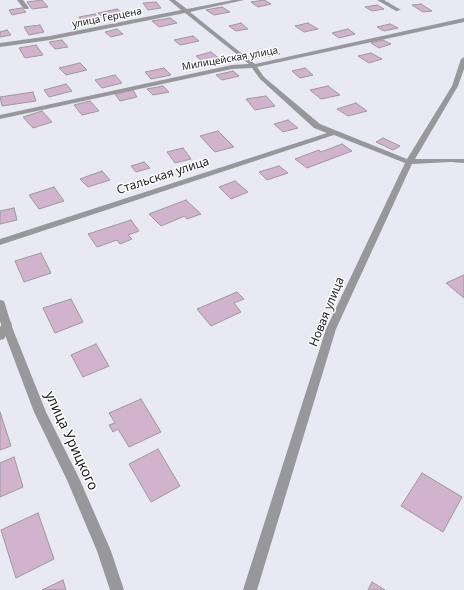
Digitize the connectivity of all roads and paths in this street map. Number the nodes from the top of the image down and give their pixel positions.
1 (20, 0) edge
2 (172, 0) edge
3 (241, 0) edge
4 (380, 0) edge
5 (26, 8) dead end
6 (398, 10) dead end
7 (186, 12) junction
8 (464, 20) edge
9 (0, 45) edge
10 (464, 59) edge
11 (254, 66) junction
12 (0, 117) edge
13 (334, 133) junction
14 (464, 161) edge
15 (409, 162) junction
16 (0, 242) edge
17 (0, 304) edge
18 (7, 325) junction
19 (0, 336) edge
20 (117, 590) edge
21 (250, 590) edge

1 - 5 street
2 - 7 street
3 - 7 street, улица Герцена
4 - 6 street
7 - 9 street, улица Герцена
7 - 11 street
8 - 11 street, Милицейская улица
10 - 15 street, Новая улица
11 - 12 street, Милицейская улица
11 - 13 street
13 - 15 street
13 - 16 street, Стальская улица
14 - 15 street
15 - 21 street, Новая улица
17 - 18 street, улица Урицкого
18 - 19 street
18 - 20 street, улица Урицкого

